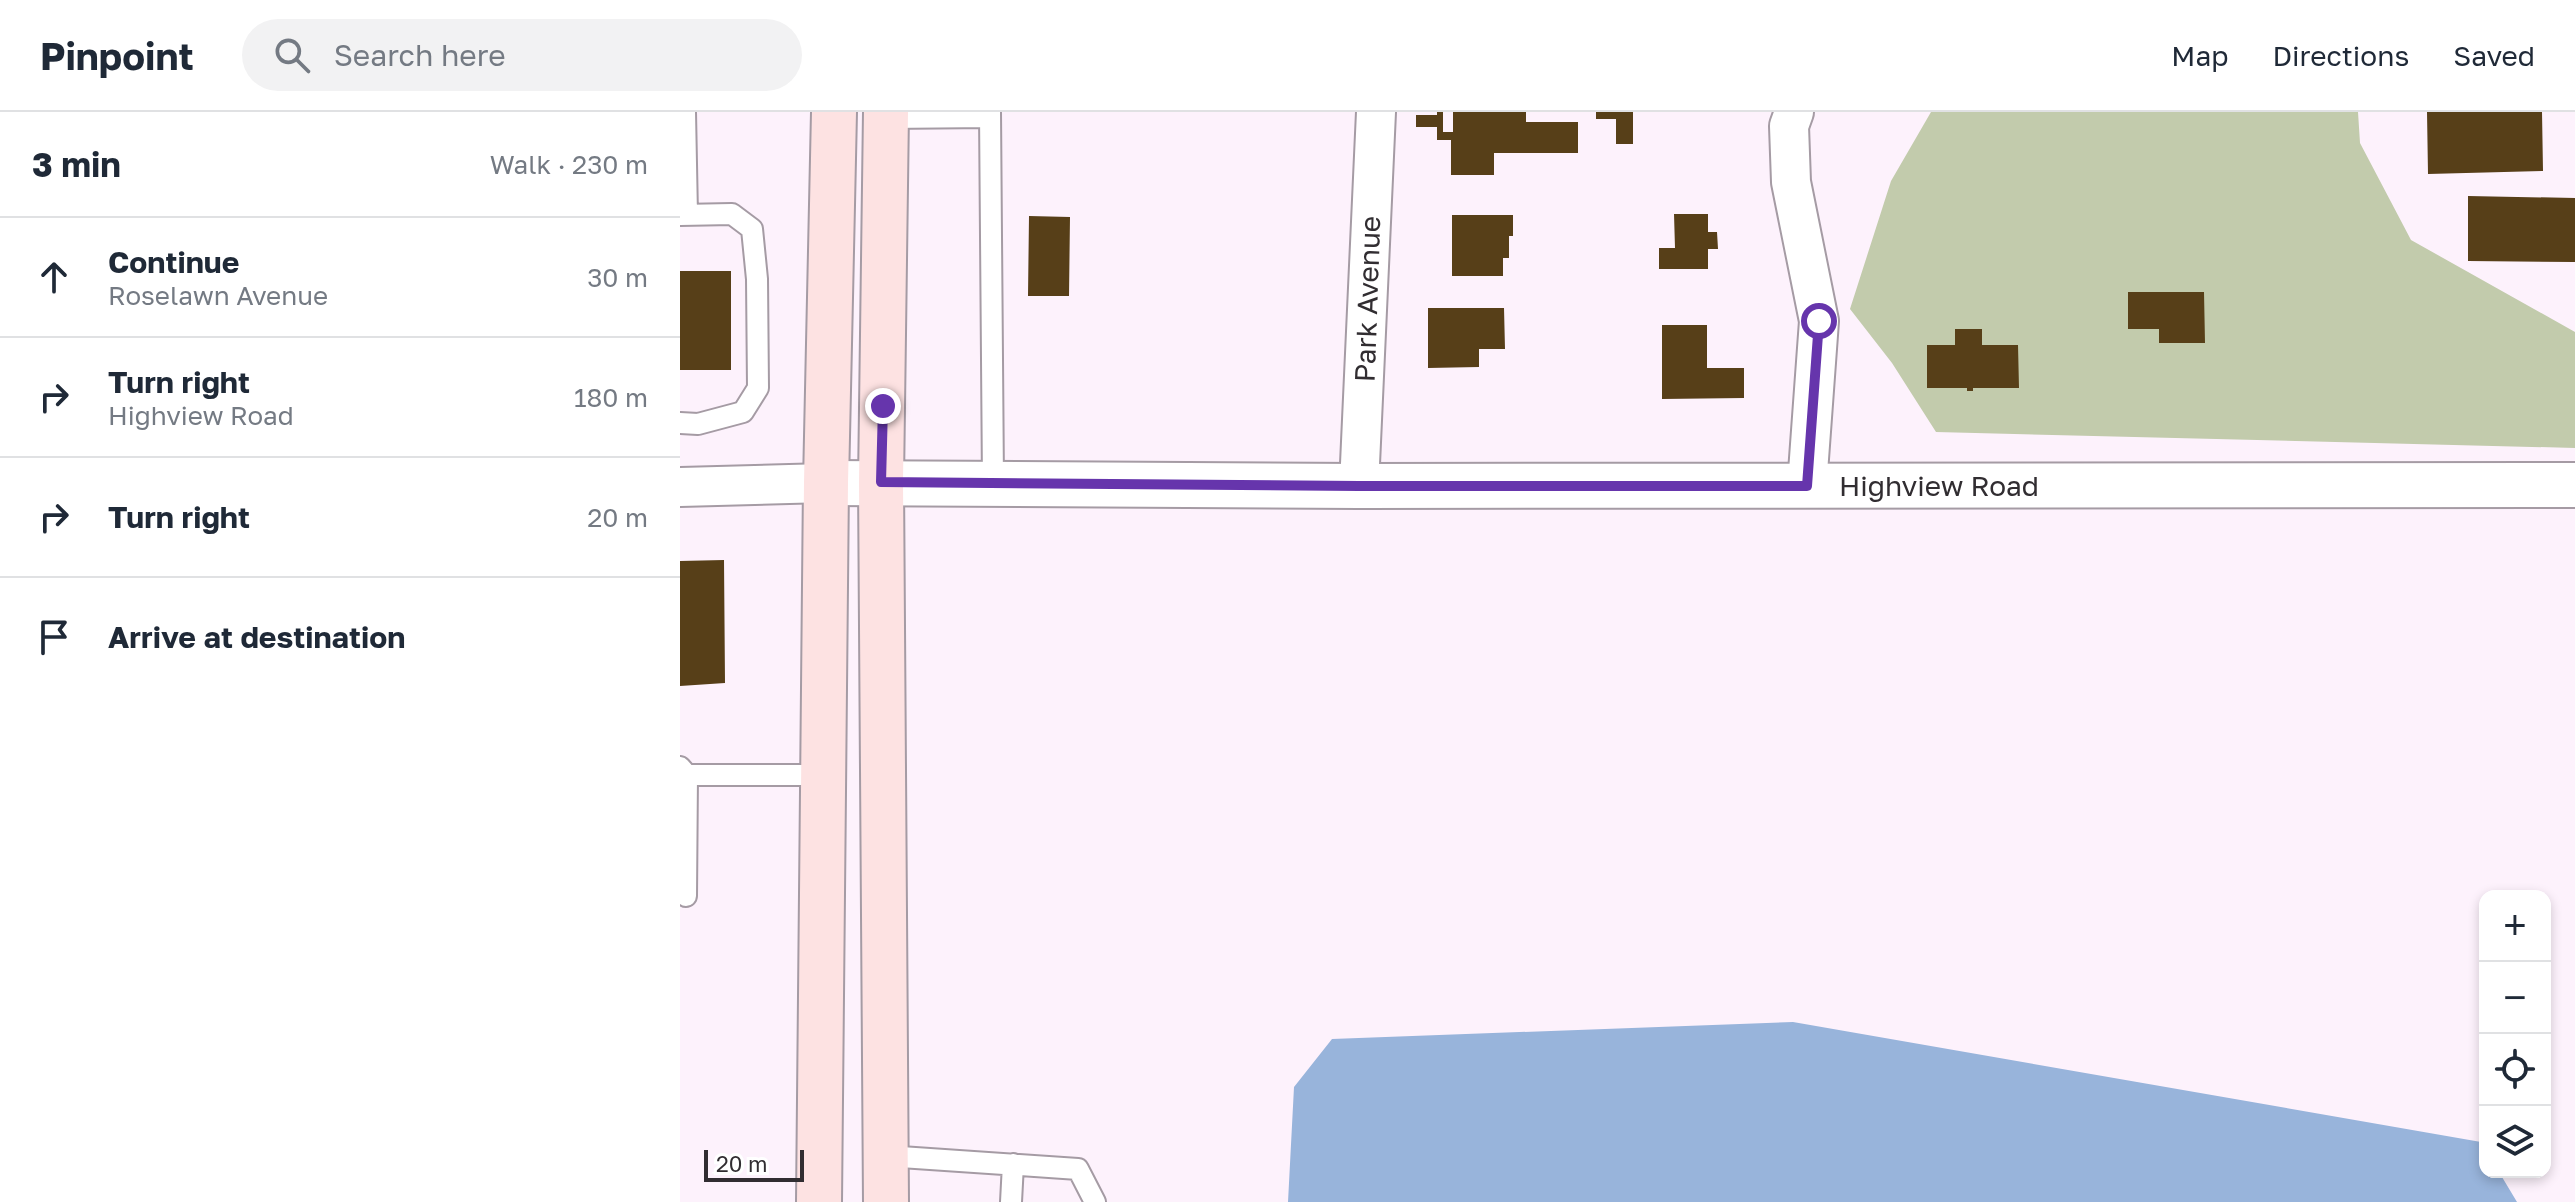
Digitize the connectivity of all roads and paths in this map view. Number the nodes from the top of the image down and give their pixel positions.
1 (685, 112) edge
2 (834, 112) edge
3 (1376, 112) edge
4 (1794, 112) edge
5 (886, 115) edge
6 (990, 115) edge
7 (684, 215) edge
8 (680, 423) edge
9 (881, 482) junction
10 (993, 482) junction
11 (826, 483) junction
12 (2575, 485) edge
13 (1359, 486) junction
14 (1807, 486) junction
15 (680, 487) edge
16 (684, 771) edge
17 (823, 775) junction
18 (686, 896) dead end
19 (886, 1156) junction
20 (1013, 1164) junction
21 (819, 1202) edge
22 (886, 1202) edge
23 (1011, 1202) edge
24 (1095, 1202) edge

1 - 7 lane
2 - 11 main road
3 - 13 street, Park Avenue
4 - 14 street
5 - 6 lane
5 - 9 main road
6 - 10 lane
7 - 8 lane
9 - 10 street, Highview Road
9 - 11 street, Highview Road
9 - 19 main road
10 - 13 street, Highview Road
11 - 15 street, Highview Road
11 - 17 main road
12 - 14 street, Highview Road
13 - 14 street, Highview Road
16 - 17 lane
16 - 18 lane
17 - 21 main road
19 - 20 lane
19 - 22 main road
20 - 23 lane
20 - 24 lane

